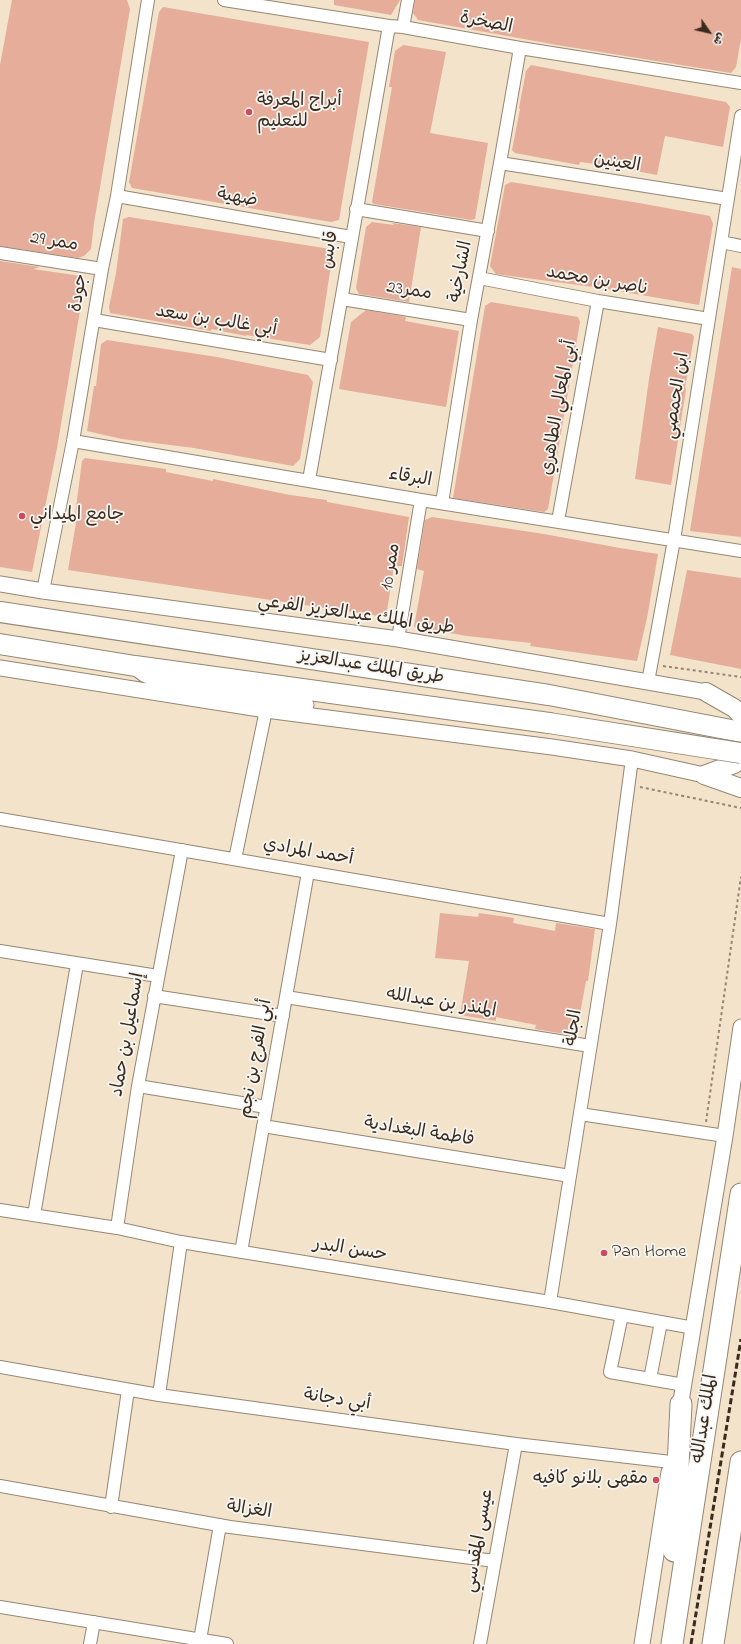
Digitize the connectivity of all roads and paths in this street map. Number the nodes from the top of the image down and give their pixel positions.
1 (148, 0) edge
2 (224, 0) edge
3 (408, 0) edge
4 (389, 26) junction
5 (403, 27) junction
6 (520, 48) junction
7 (741, 83) edge
8 (741, 116) edge
9 (500, 163) junction
10 (117, 196) junction
11 (728, 199) junction
12 (356, 209) junction
13 (488, 231) junction
14 (351, 237) junction
15 (721, 242) junction
16 (741, 246) edge
17 (0, 253) edge
18 (102, 269) junction
19 (479, 278) junction
20 (342, 299) junction
21 (598, 301) junction
22 (709, 319) junction
23 (94, 320) junction
24 (471, 320) junction
25 (331, 360) junction
26 (73, 441) junction
27 (309, 480) junction
28 (421, 500) junction
29 (442, 503) junction
30 (558, 521) junction
31 (674, 540) junction
32 (741, 551) edge
33 (0, 584) edge
34 (43, 591) junction
35 (0, 612) edge
36 (0, 634) edge
37 (398, 639) junction
38 (0, 644) edge
39 (48, 652) junction
40 (651, 664) junction
41 (135, 666) junction
42 (0, 668) edge
43 (741, 677) edge
44 (648, 682) junction
45 (706, 692) joint
46 (740, 703) edge
47 (266, 710) junction
48 (334, 718) junction
49 (741, 732) edge
50 (741, 753) edge
51 (632, 759) junction
52 (704, 775) junction
53 (741, 776) edge
54 (741, 783) edge
55 (629, 784) junction
56 (741, 788) edge
57 (741, 808) edge
58 (0, 819) edge
59 (182, 850) junction
60 (235, 859) junction
61 (308, 872) junction
62 (741, 877) edge
63 (610, 924) junction
64 (0, 951) edge
65 (77, 964) junction
66 (158, 976) junction
67 (154, 996) junction
68 (286, 997) junction
69 (282, 1016) junction
70 (741, 1026) edge
71 (590, 1046) junction
72 (138, 1086) junction
73 (266, 1107) junction
74 (580, 1114) junction
75 (263, 1126) junction
76 (705, 1133) junction
77 (725, 1136) junction
78 (570, 1176) junction
79 (741, 1194) edge
80 (0, 1210) edge
81 (34, 1215) junction
82 (117, 1228) junction
83 (181, 1242) junction
84 (241, 1252) junction
85 (550, 1302) junction
86 (622, 1315) junction
87 (661, 1322) junction
88 (694, 1328) junction
89 (0, 1367) edge
90 (650, 1379) junction
91 (128, 1390) junction
92 (682, 1394) junction
93 (159, 1395) junction
94 (516, 1444) junction
95 (671, 1462) junction
96 (741, 1462) edge
97 (0, 1486) edge
98 (111, 1506) junction
99 (220, 1525) junction
100 (741, 1548) edge
101 (495, 1561) junction
102 (0, 1606) edge
103 (94, 1622) junction
104 (200, 1640) junction
105 (90, 1644) edge
106 (227, 1644) edge
107 (480, 1644) edge
108 (642, 1644) edge
109 (671, 1644) edge
110 (714, 1644) edge

1 - 10 street, جودة
2 - 4 street, الصخرة
3 - 5 street
4 - 5 street, الصخرة
4 - 12 street, قابس
5 - 6 street, الصخرة
6 - 7 street, الصخرة
6 - 9 street, الشارخية
8 - 11 street, ابن الحمصي
9 - 11 street, العينين
9 - 13 street, الشارخية
10 - 14 street, ضهية
10 - 18 street, جودة
11 - 15 street, ابن الحمصي
12 - 13 street
12 - 14 street, قابس
13 - 19 street, الشارخية
14 - 20 street, قابس
15 - 16 street
15 - 22 street, ابن الحمصي
17 - 18 street, ممر 29
18 - 23 street, جودة
19 - 21 street, ناصر بن محمد
19 - 24 street, الشارخية
20 - 24 street, ممر23
20 - 25 street, قابس
21 - 22 street, ناصر بن محمد
21 - 30 street, أبي المعالي الطاهري
22 - 31 street, ابن الحمصي
23 - 25 street, أبي غالب بن سعد
23 - 26 street, جودة
24 - 29 street, الشارخية
25 - 27 street, قابس
26 - 27 street, البرقاء
26 - 34 street, جودة
27 - 28 street, البرقاء
28 - 29 street, البرقاء
28 - 37 street, ممر 10
29 - 30 street, البرقاء
30 - 31 street, البرقاء
31 - 32 street, البرقاء
31 - 40 street, ابن الحمصي
33 - 34 street, طريق الملك عبدالعزيز الفرعي
34 - 37 street, طريق الملك عبدالعزيز الفرعي
35 - 49 main road, طريق الملك عبدالعزيز
36 - 39 main road
37 - 44 street, طريق الملك عبدالعزيز الفرعي
38 - 39 main road, طريق الملك عبدالعزيز
39 - 41 main road, طريق الملك عبدالعزيز
40 - 43 path
40 - 44 street, ابن الحمصي
41 - 48 street
41 - 50 main road, طريق الملك عبدالعزيز, bridge
42 - 47 street
44 - 45 street, طريق الملك عبدالعزيز الفرعي
45 - 46 main road
47 - 48 street
47 - 60 street
48 - 51 street
50 - 52 main road
51 - 52 street
51 - 55 street, الجلة
52 - 53 main road
52 - 54 main road
52 - 56 main road
55 - 57 path
55 - 63 street, الجلة
58 - 59 street, أحمد المرادي
59 - 60 street, أحمد المرادي
59 - 66 street, إسماعيل بن حماد
60 - 61 street, أحمد المرادي
61 - 63 street, أحمد المرادي
61 - 68 street, أبي الفرج بن نجم
62 - 76 path
63 - 71 street, الجلة
64 - 65 street
65 - 66 street
65 - 81 street
66 - 67 street, إسماعيل بن حماد
67 - 69 street
67 - 72 street, إسماعيل بن حماد
68 - 69 street, أبي الفرج بن نجم
68 - 71 street, المنذر بن عبدالله
69 - 73 street, أبي الفرج بن نجم
70 - 77 street
71 - 74 street, الجلة
72 - 73 street
72 - 82 street, إسماعيل بن حماد
73 - 75 street, أبي الفرج بن نجم
74 - 76 street
74 - 78 street, الجلة
75 - 78 street, فاطمة البغدادية
75 - 84 street, أبي الفرج بن نجم
76 - 77 street
77 - 88 street
78 - 85 street, الجلة
79 - 109 highway, الملك عبدالله
80 - 81 street, حسن البدر
81 - 82 street, حسن البدر
82 - 83 street, حسن البدر
83 - 84 street, حسن البدر
83 - 93 street
84 - 85 street, حسن البدر
85 - 86 street, حسن البدر
86 - 87 street, حسن البدر
86 - 90 street
87 - 88 street, حسن البدر
87 - 90 street
88 - 92 street
89 - 91 street, أبي دجانة
90 - 92 street
91 - 93 street, أبي دجانة
91 - 98 street
92 - 95 street
92 - 109 highway
93 - 94 street, أبي دجانة
94 - 95 street, أبي دجانة
94 - 101 street, عيسى المقدسي
95 - 108 street
96 - 110 highway
97 - 98 street, الغزالة
98 - 99 street, الغزالة
99 - 101 street, الغزالة
99 - 104 street
100 - 110 highway
101 - 107 street, عيسى المقدسي
102 - 103 street
103 - 104 street
103 - 105 street
104 - 106 street

